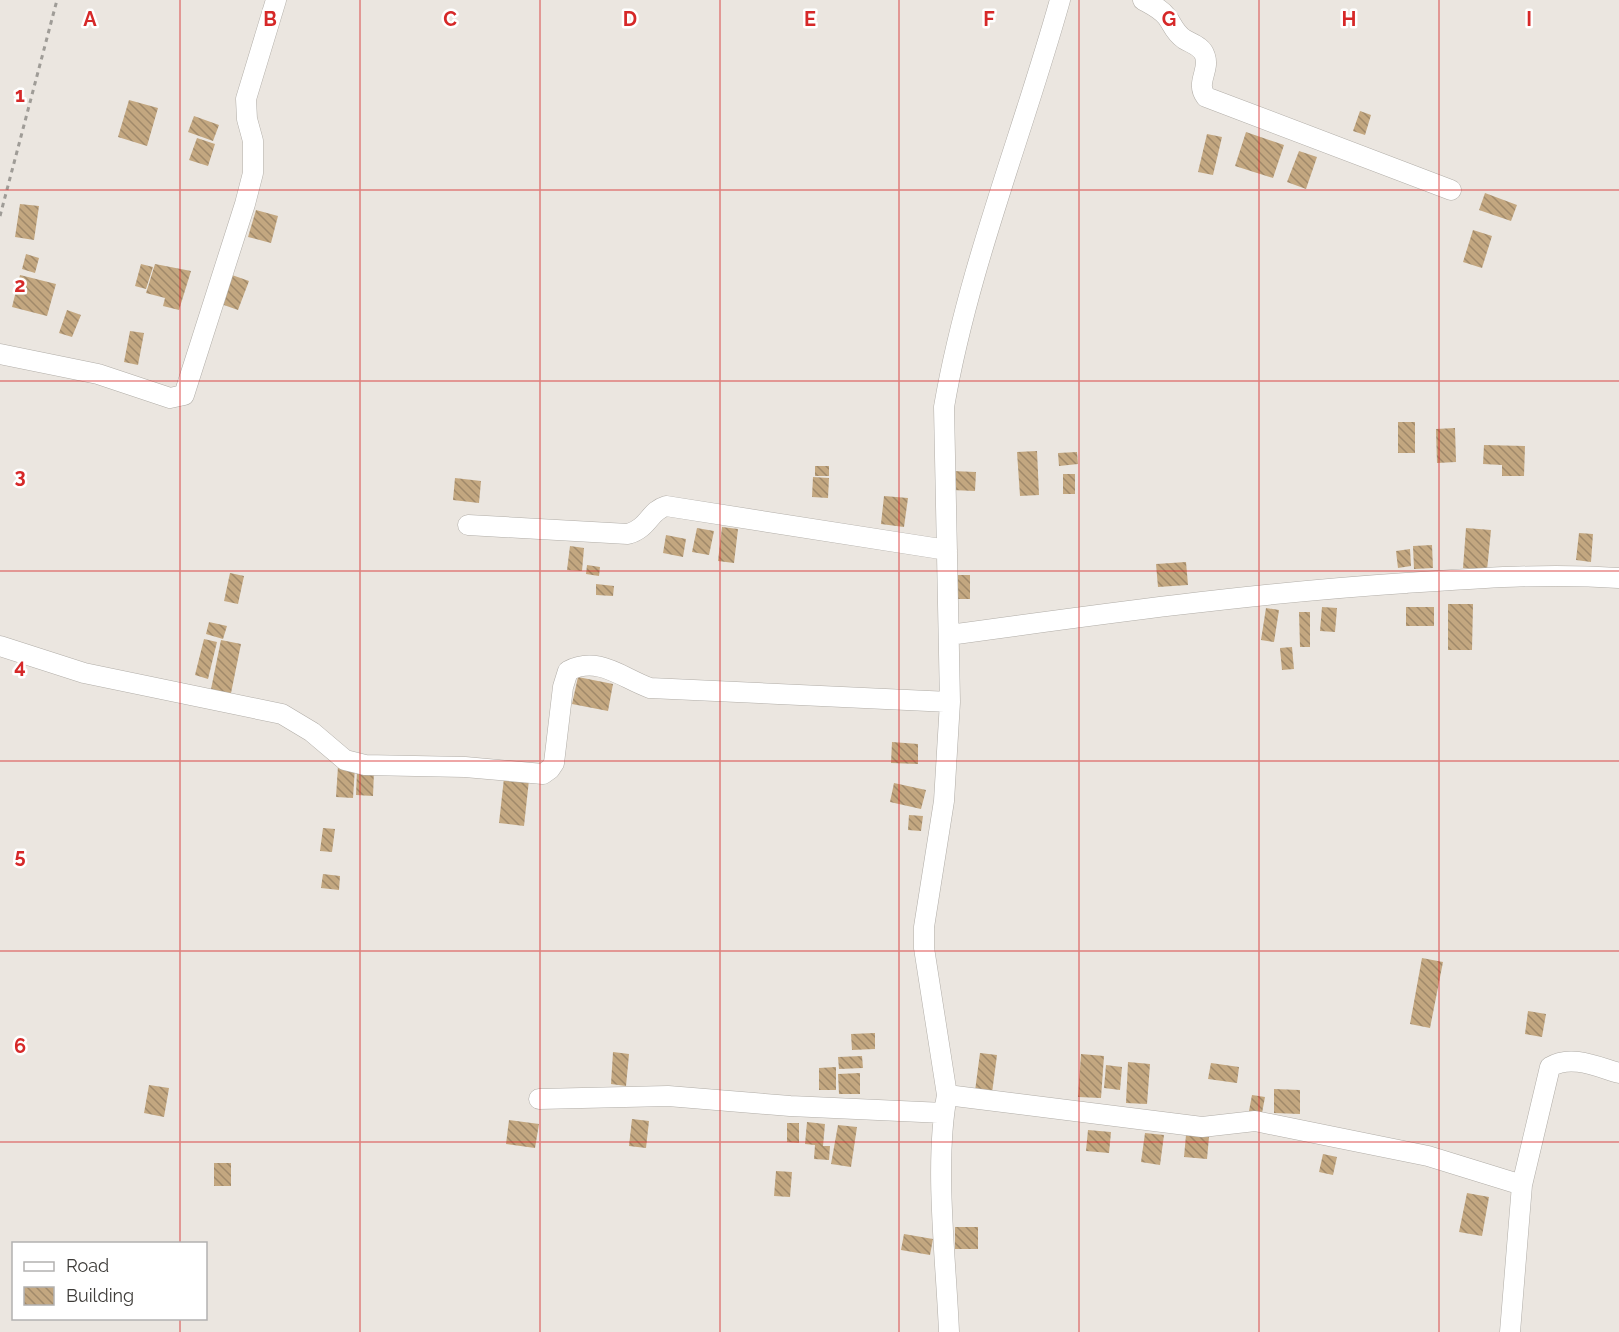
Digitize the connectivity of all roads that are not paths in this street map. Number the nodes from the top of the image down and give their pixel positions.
1 (276, 0) edge
2 (1060, 0) edge
3 (1143, 0) edge
4 (1451, 190) dead end
5 (0, 354) edge
6 (468, 525) dead end
7 (947, 550) junction
8 (1619, 578) edge
9 (949, 635) junction
10 (0, 646) edge
11 (950, 702) junction
12 (1619, 1073) edge
13 (539, 1099) dead end
14 (945, 1104) junction
15 (1522, 1185) junction
16 (949, 1332) edge
17 (1510, 1332) edge

1 - 5 street
2 - 7 street
3 - 4 street
6 - 7 street
7 - 9 street
8 - 9 street
9 - 11 street
10 - 11 street
11 - 14 street
12 - 15 street
13 - 14 street
14 - 15 street
14 - 16 street
15 - 17 street

